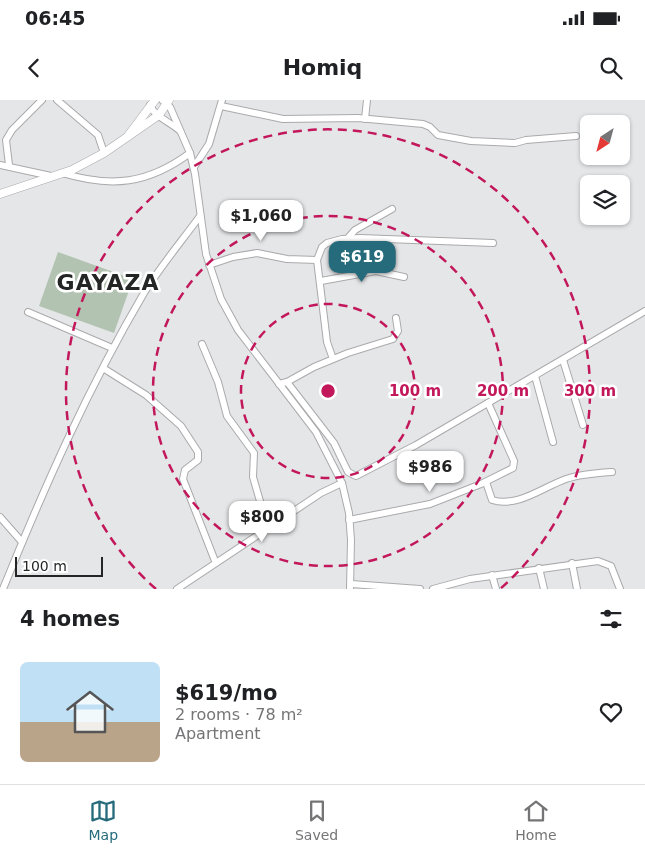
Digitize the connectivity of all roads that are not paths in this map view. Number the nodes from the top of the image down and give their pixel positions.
1 (42, 100) edge
2 (57, 100) edge
3 (367, 100) edge
4 (154, 101) edge
5 (166, 101) edge
6 (221, 103) edge
7 (159, 115) junction
8 (366, 119) junction
9 (128, 136) junction
10 (184, 136) junction
11 (576, 136) dead end
12 (104, 153) junction
13 (190, 153) junction
14 (0, 165) edge
15 (9, 166) junction
16 (194, 167) junction
17 (62, 173) junction
18 (51, 176) junction
19 (0, 194) edge
20 (392, 209) dead end
21 (200, 216) junction
22 (348, 238) junction
23 (493, 243) dead end
24 (317, 260) junction
25 (209, 265) junction
26 (404, 277) dead end
27 (321, 281) junction
28 (645, 311) edge
29 (28, 312) dead end
30 (396, 318) dead end
31 (202, 344) dead end
32 (112, 348) junction
33 (333, 359) junction
34 (563, 360) junction
35 (103, 368) junction
36 (535, 376) junction
37 (287, 382) junction
38 (280, 384) junction
39 (488, 403) junction
40 (583, 426) dead end
41 (553, 442) dead end
42 (612, 472) dead end
43 (486, 482) junction
44 (342, 484) junction
45 (0, 517) edge
46 (349, 520) junction
47 (270, 526) junction
48 (22, 542) junction
49 (216, 561) junction
50 (572, 563) junction
51 (539, 568) junction
52 (492, 575) junction
53 (351, 586) edge
54 (3, 589) edge
55 (176, 589) edge
56 (420, 589) edge
57 (433, 589) edge
58 (496, 589) edge
59 (544, 589) edge
60 (577, 589) edge
61 (620, 589) edge

1 - 15 street
2 - 12 street
3 - 8 street
4 - 7 street
4 - 9 main road
5 - 7 main road
5 - 10 street
6 - 8 street
6 - 16 street
7 - 9 main road
7 - 10 street
8 - 11 street
9 - 12 main road
10 - 13 street
12 - 17 main road
13 - 16 street
13 - 17 street
14 - 15 street
15 - 18 street
16 - 21 street
17 - 18 main road
18 - 19 main road
20 - 22 street
21 - 25 street
21 - 32 street
22 - 23 street
22 - 24 street
24 - 25 street
24 - 27 street
25 - 38 street
26 - 27 street
27 - 33 street
28 - 34 street
29 - 32 street
30 - 33 street
31 - 47 street
32 - 35 street
33 - 37 street
34 - 36 street
34 - 40 street
35 - 48 street
35 - 49 street
36 - 39 street
36 - 41 street
37 - 38 street
37 - 39 street
38 - 44 street
39 - 43 street
42 - 43 street
43 - 46 street
44 - 46 street
44 - 47 street
45 - 48 street
46 - 53 street
47 - 49 street
48 - 54 street
49 - 55 street
50 - 51 street
50 - 60 street
50 - 61 street
51 - 52 street
51 - 59 street
52 - 57 street
52 - 58 street
53 - 56 street

